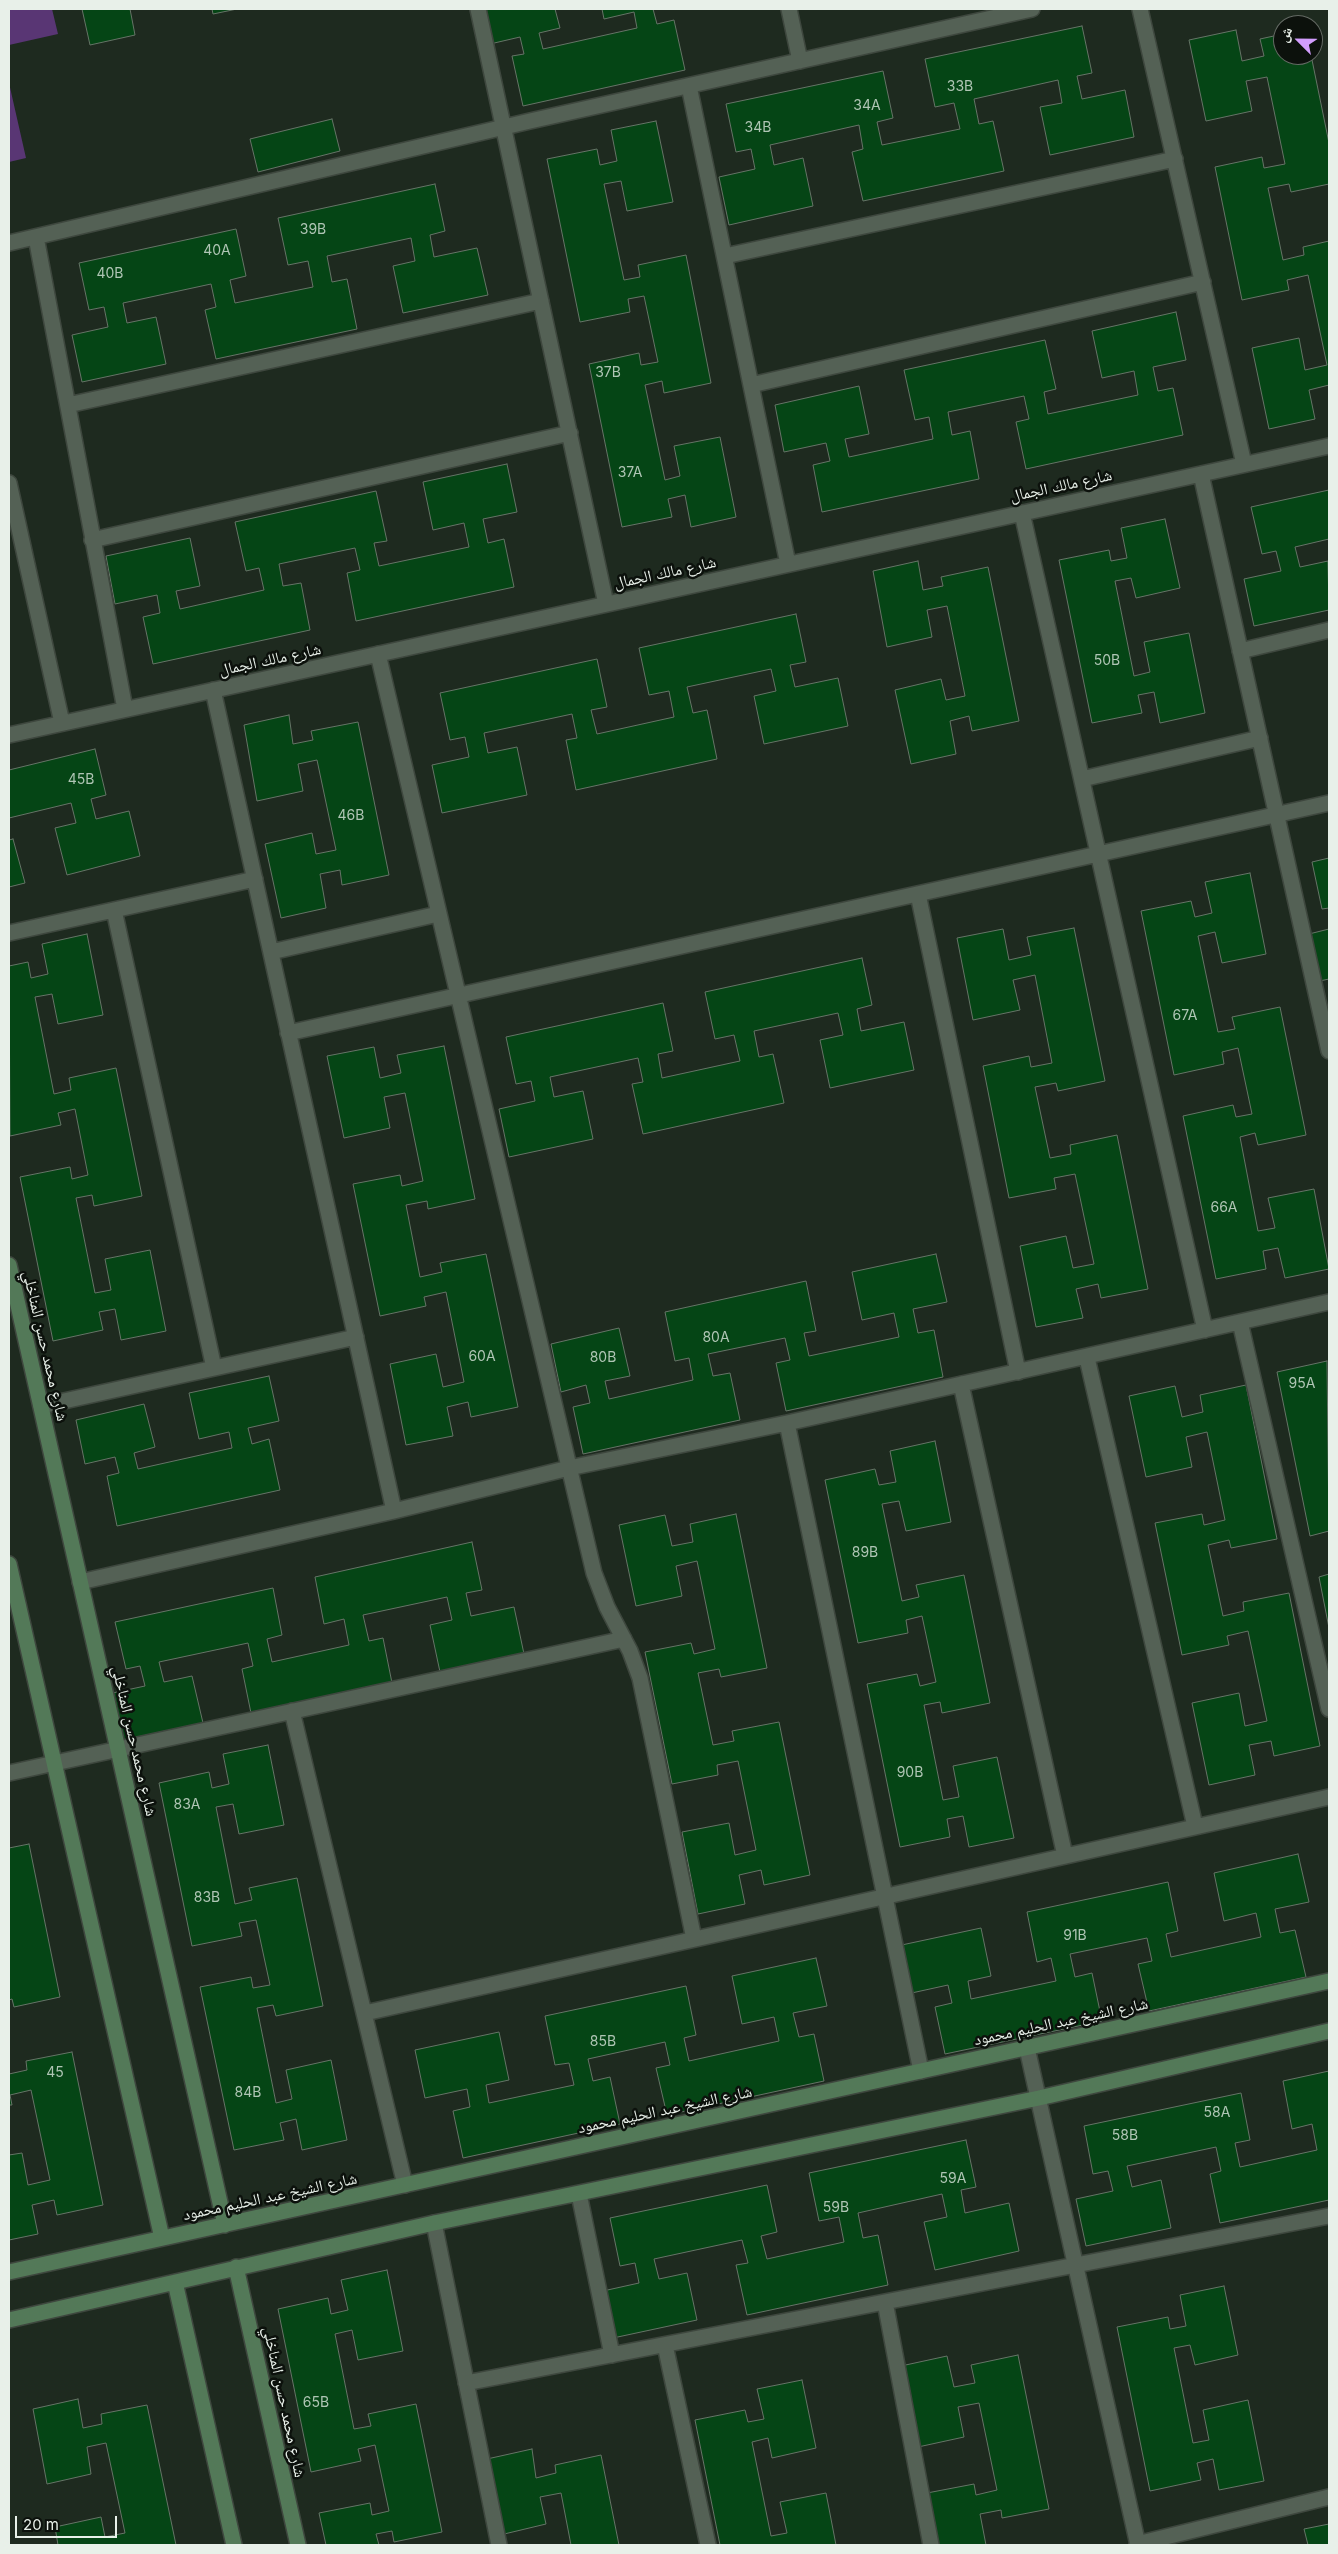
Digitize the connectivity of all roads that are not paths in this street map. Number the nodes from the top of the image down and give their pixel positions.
1 (478, 9) edge
2 (789, 9) edge
3 (1032, 9) edge
4 (1140, 9) edge
5 (800, 61) junction
6 (689, 86) junction
7 (503, 128) junction
8 (1174, 159) junction
9 (36, 236) junction
10 (9, 243) edge
11 (725, 256) junction
12 (1203, 282) junction
13 (541, 301) junction
14 (751, 385) junction
15 (68, 405) junction
16 (570, 433) junction
17 (1329, 446) edge
18 (1244, 464) junction
19 (1201, 474) junction
20 (9, 483) edge
21 (1022, 513) junction
22 (92, 540) junction
23 (788, 564) junction
24 (606, 604) junction
25 (1329, 630) edge
26 (1240, 650) junction
27 (378, 654) junction
28 (213, 690) junction
29 (124, 709) junction
30 (62, 723) junction
31 (9, 734) edge
32 (1260, 738) junction
33 (1082, 779) junction
34 (1329, 804) edge
35 (1277, 815) junction
36 (1099, 854) junction
37 (255, 879) junction
38 (918, 894) junction
39 (114, 910) junction
40 (438, 914) junction
41 (9, 933) edge
42 (270, 952) junction
43 (458, 995) junction
44 (288, 1033) junction
45 (1329, 1051) edge
46 (9, 1266) edge
47 (12, 1295) edge
48 (1329, 1302) edge
49 (1240, 1322) junction
50 (1206, 1330) junction
51 (356, 1337) junction
52 (1088, 1358) junction
53 (214, 1368) junction
54 (1018, 1372) junction
55 (961, 1384) junction
56 (41, 1406) junction
57 (787, 1423) junction
58 (570, 1468) junction
59 (394, 1511) junction
60 (9, 1564) edge
61 (80, 1582) junction
62 (624, 1639) junction
63 (1329, 1709) edge
64 (292, 1711) junction
65 (118, 1749) junction
66 (54, 1763) junction
67 (9, 1773) edge
68 (1329, 1796) edge
69 (1196, 1826) junction
70 (1065, 1856) junction
71 (885, 1896) junction
72 (694, 1939) junction
73 (1329, 1981) edge
74 (365, 2013) junction
75 (1329, 2031) edge
76 (1028, 2048) junction
77 (921, 2071) junction
78 (1039, 2098) junction
79 (405, 2185) junction
80 (579, 2194) junction
81 (1329, 2216) edge
82 (434, 2223) junction
83 (225, 2225) junction
84 (162, 2238) junction
85 (1077, 2265) junction
86 (236, 2267) junction
87 (9, 2272) edge
88 (175, 2282) junction
89 (885, 2302) junction
90 (9, 2320) edge
91 (665, 2345) junction
92 (612, 2355) junction
93 (466, 2384) junction
94 (1329, 2497) edge
95 (1138, 2544) edge
96 (234, 2545) edge
97 (298, 2545) edge
98 (499, 2545) edge
99 (708, 2545) edge
100 (931, 2545) edge

1 - 7 street
2 - 5 street
3 - 5 street
4 - 8 street
5 - 6 street
6 - 7 street
6 - 11 street
7 - 9 street
7 - 13 street
8 - 11 street
8 - 12 street
9 - 10 street
9 - 15 street
11 - 14 street
12 - 14 street
12 - 18 street
13 - 15 street
13 - 16 street
14 - 23 street
15 - 22 street
16 - 22 street
16 - 24 street
17 - 18 street, شارع مالك الجمال
18 - 19 street, شارع مالك الجمال
19 - 21 street, شارع مالك الجمال
19 - 26 street
20 - 30 street
21 - 23 street, شارع مالك الجمال
21 - 33 street
22 - 29 street
23 - 24 street, شارع مالك الجمال
24 - 27 street, شارع مالك الجمال
25 - 26 street
26 - 32 street
27 - 28 street, شارع مالك الجمال
27 - 40 street
28 - 29 street, شارع مالك الجمال
28 - 37 street
29 - 30 street, شارع مالك الجمال
30 - 31 street, شارع مالك الجمال
32 - 33 street
32 - 35 street
33 - 36 street
34 - 35 street
35 - 36 street
35 - 45 street
36 - 38 street
36 - 50 street
37 - 39 street
37 - 42 street
38 - 43 street
38 - 54 street
39 - 41 street
39 - 53 street
40 - 42 street
40 - 43 street
42 - 44 street
43 - 44 street
43 - 58 street
44 - 51 street
46 - 47 street, شارع محمد حسن المناخلي
47 - 56 street, شارع محمد حسن المناخلي
48 - 49 street
49 - 50 street
49 - 63 street
50 - 52 street
51 - 53 street
51 - 59 street
52 - 54 street
52 - 69 street
53 - 56 street
54 - 55 street
55 - 57 street
55 - 70 street
56 - 61 street, شارع محمد حسن المناخلي
57 - 58 street
57 - 71 street
58 - 59 street
58 - 62 street
59 - 61 street
60 - 66 street
61 - 65 street, شارع محمد حسن المناخلي
62 - 64 street
62 - 72 street
64 - 65 street
64 - 74 street
65 - 66 street
65 - 83 street, شارع محمد حسن المناخلي
66 - 67 street
66 - 84 street
68 - 69 street
69 - 70 street
70 - 71 street
71 - 72 street
71 - 77 street
72 - 74 street
73 - 76 street, شارع الشيخ عبد الحليم محمود
74 - 79 street
75 - 78 street
76 - 77 street, شارع الشيخ عبد الحليم محمود
76 - 78 street
77 - 79 street, شارع الشيخ عبد الحليم محمود
78 - 80 street
78 - 85 street
79 - 83 street, شارع الشيخ عبد الحليم محمود
80 - 82 street
80 - 92 street
81 - 85 street
82 - 86 street
82 - 93 street
83 - 84 street, شارع الشيخ عبد الحليم محمود
84 - 87 street, شارع الشيخ عبد الحليم محمود
85 - 89 street
85 - 95 street
86 - 88 street
86 - 97 street, شارع محمد حسن المناخلي
88 - 90 street
88 - 96 street
89 - 91 street
89 - 100 street
91 - 92 street
91 - 99 street
92 - 93 street
93 - 98 street
94 - 95 street

